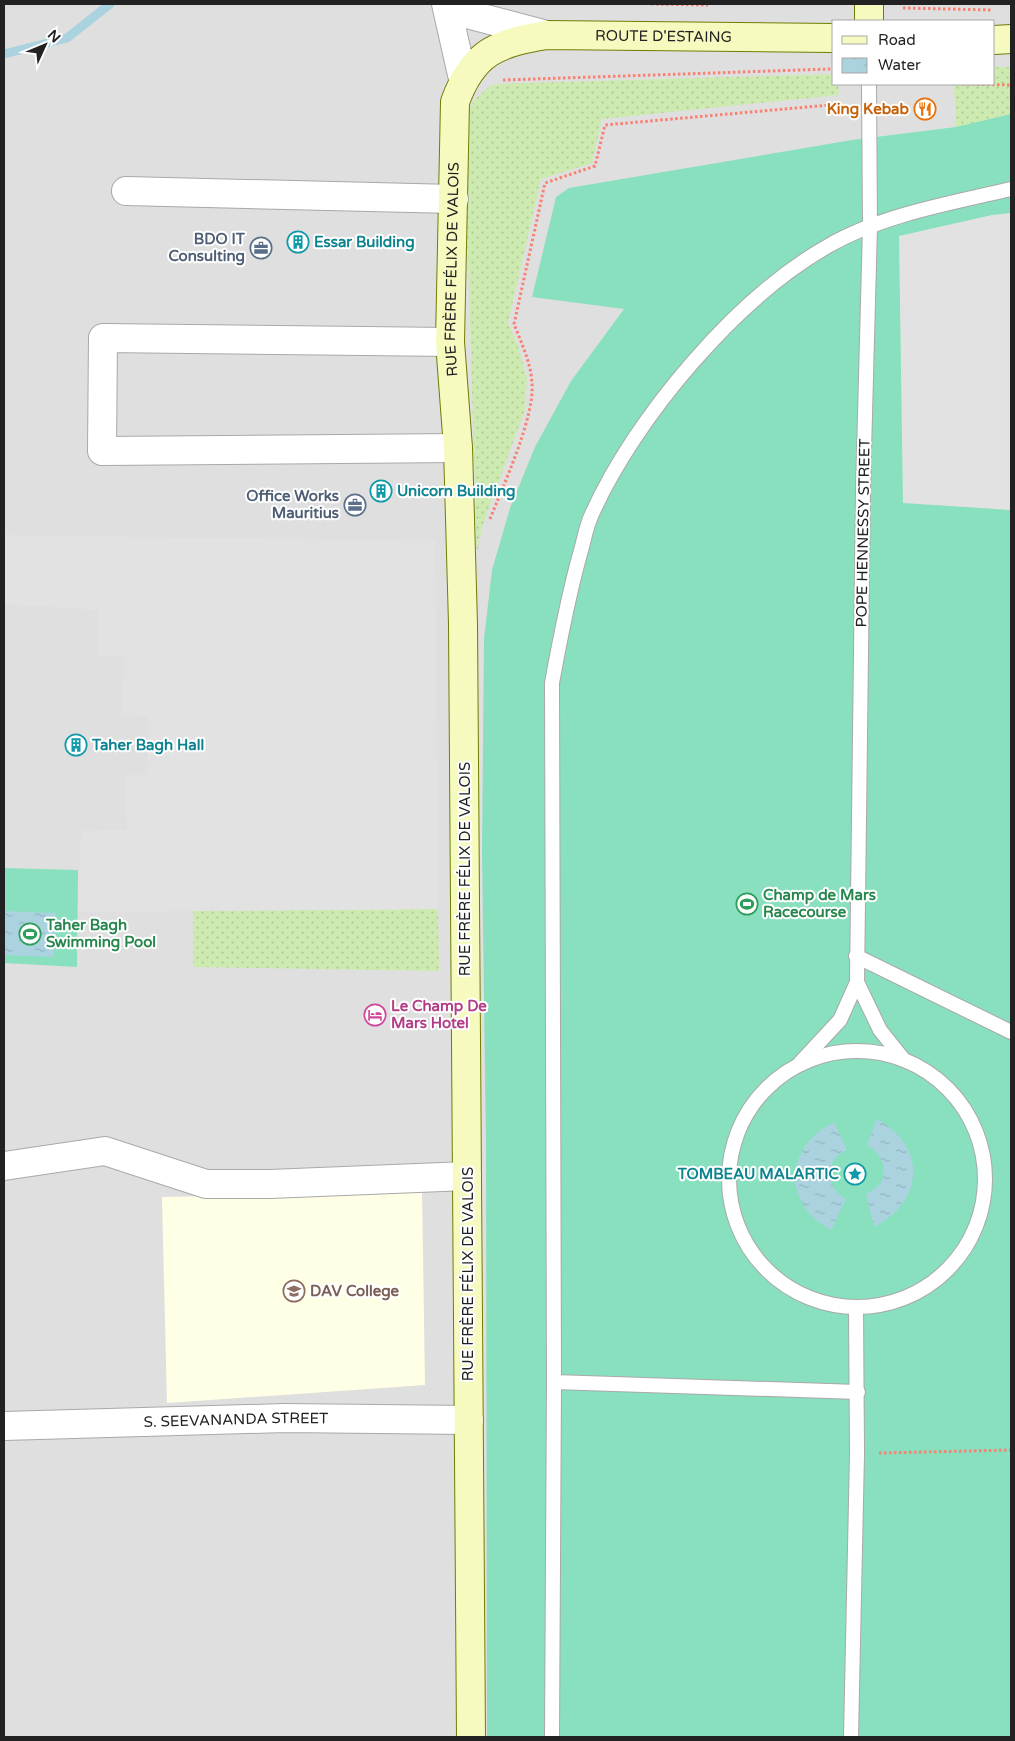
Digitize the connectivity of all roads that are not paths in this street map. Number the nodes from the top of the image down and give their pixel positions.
1 (448, 4) edge
2 (869, 4) edge
3 (869, 20) edge
4 (547, 35) junction
5 (832, 38) edge
6 (995, 40) edge
7 (1011, 40) edge
8 (496, 48) joint
9 (463, 79) junction
10 (869, 85) edge
11 (1011, 189) edge
12 (126, 191) dead end
13 (454, 198) junction
14 (870, 226) junction
15 (450, 342) junction
16 (458, 448) junction
17 (856, 956) junction
18 (857, 982) junction
19 (1011, 1032) edge
20 (904, 1060) junction
21 (800, 1063) junction
22 (4, 1166) edge
23 (467, 1176) junction
24 (856, 1308) junction
25 (554, 1382) junction
26 (858, 1392) junction
27 (469, 1420) junction
28 (4, 1426) edge
29 (470, 1737) edge
30 (552, 1737) edge
31 (850, 1737) edge

1 - 4 street
1 - 9 street
2 - 3 main road
4 - 5 main road, ROUTE D'ESTAING
4 - 8 main road, ROUTE D'ESTAING
6 - 7 main road
8 - 9 main road, RUE FRÈRE FÉLIX DE VALOIS
9 - 13 main road, RUE FRÈRE FÉLIX DE VALOIS
10 - 14 lane, POPE HENNESSY STREET
11 - 14 lane
12 - 13 street
13 - 15 main road, RUE FRÈRE FÉLIX DE VALOIS
14 - 17 lane, POPE HENNESSY STREET
14 - 25 lane
15 - 16 main road, RUE FRÈRE FÉLIX DE VALOIS
15 - 16 street
16 - 23 main road, RUE FRÈRE FÉLIX DE VALOIS
17 - 18 lane, POPE HENNESSY STREET
17 - 19 lane
18 - 20 lane
18 - 21 lane
20 - 21 lane
20 - 24 lane
21 - 24 lane
22 - 23 street
23 - 27 main road, RUE FRÈRE FÉLIX DE VALOIS
24 - 26 lane
25 - 26 lane
25 - 30 lane
26 - 31 lane
27 - 28 street, S. SEEVANANDA STREET
27 - 29 main road, RUE FRÈRE FÉLIX DE VALOIS

